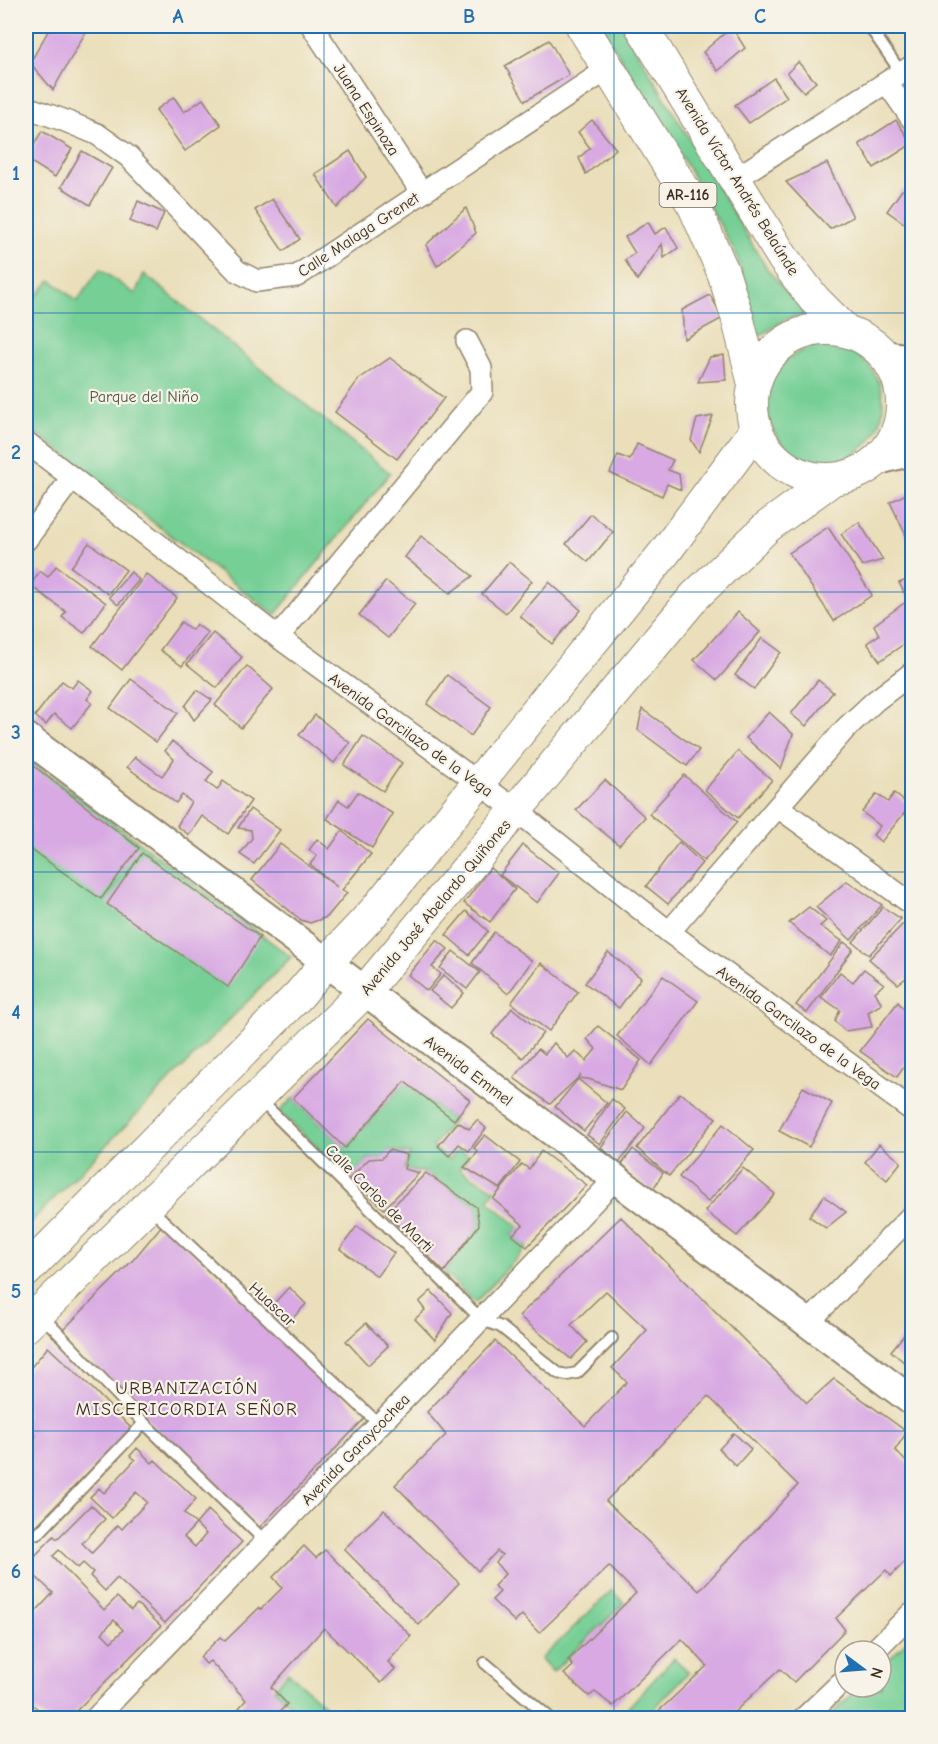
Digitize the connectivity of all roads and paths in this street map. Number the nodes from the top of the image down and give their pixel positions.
1 (312, 26) edge
2 (582, 26) edge
3 (640, 26) edge
4 (869, 26) edge
5 (608, 69) junction
6 (900, 74) edge
7 (26, 107) edge
8 (912, 119) edge
9 (736, 178) junction
10 (422, 194) junction
11 (844, 330) junction
12 (466, 341) dead end
13 (899, 357) edge
14 (754, 384) junction
15 (756, 430) junction
16 (26, 442) edge
17 (912, 451) edge
18 (875, 461) junction
19 (72, 478) junction
20 (833, 479) junction
21 (26, 540) edge
22 (278, 637) junction
23 (912, 673) edge
24 (26, 737) edge
25 (479, 783) junction
26 (778, 807) junction
27 (516, 810) junction
28 (910, 898) edge
29 (669, 932) junction
30 (326, 963) junction
31 (364, 992) junction
32 (257, 1097) junction
33 (912, 1110) edge
34 (615, 1179) junction
35 (147, 1205) junction
36 (912, 1215) edge
37 (26, 1271) edge
38 (32, 1319) edge
39 (482, 1320) junction
40 (808, 1323) junction
41 (612, 1338) dead end
42 (912, 1401) edge
43 (144, 1423) junction
44 (379, 1424) junction
45 (38, 1534) dead end
46 (266, 1541) junction
47 (912, 1613) edge
48 (886, 1639) edge
49 (485, 1663) dead end
50 (833, 1691) edge
51 (26, 1714) edge
52 (31, 1719) edge
53 (96, 1719) edge
54 (550, 1719) edge
55 (804, 1719) edge

1 - 10 street, Juana Espinoza
2 - 5 main road, AR-116
3 - 9 main road, Avenida Víctor Andrés Belaúnde / AR-116
4 - 6 lane
5 - 10 street, Calle Malaga Grenet
5 - 14 main road, AR-116
6 - 8 street
6 - 9 street
7 - 10 street, Calle Malaga Grenet
9 - 11 main road, Avenida Víctor Andrés Belaúnde / AR-116
11 - 13 main road, AR-116
11 - 14 main road, AR-116
12 - 22 street
13 - 18 main road, AR-116
14 - 15 main road, AR-116
15 - 20 main road, AR-116
15 - 25 main road
16 - 19 street, Avenida Garcilazo de la Vega
17 - 18 street, AR-116
18 - 20 main road, AR-116
19 - 21 street
19 - 22 street, Avenida Garcilazo de la Vega
20 - 27 main road, Avenida José Abelardo Quiñones
22 - 25 street, Avenida Garcilazo de la Vega
23 - 26 street
24 - 30 street, Avenida Emmel
25 - 27 street, Avenida Garcilazo de la Vega
25 - 30 main road
26 - 28 street
26 - 29 street
27 - 29 street, Avenida Garcilazo de la Vega
27 - 31 main road, Avenida José Abelardo Quiñones
29 - 33 street, Avenida Garcilazo de la Vega
30 - 31 street, Avenida Emmel
30 - 37 main road
31 - 32 main road, Avenida José Abelardo Quiñones
31 - 34 street, Avenida Emmel
32 - 35 main road, Avenida José Abelardo Quiñones
32 - 39 lane, Calle Carlos de Marti
34 - 39 street, Avenida Garaycochea
34 - 40 street, Avenida Emmel
35 - 38 main road, Avenida José Abelardo Quiñones
35 - 44 lane, Huascar
36 - 40 street
38 - 43 lane
39 - 41 lane, Calle Carlos de Marti
39 - 44 street, Avenida Garaycochea
40 - 42 street, Avenida Emmel
43 - 45 lane
43 - 46 lane
44 - 46 street, Avenida Garaycochea
46 - 53 street, Avenida Garaycochea
47 - 48 street
49 - 54 lane
50 - 55 street
51 - 52 street

